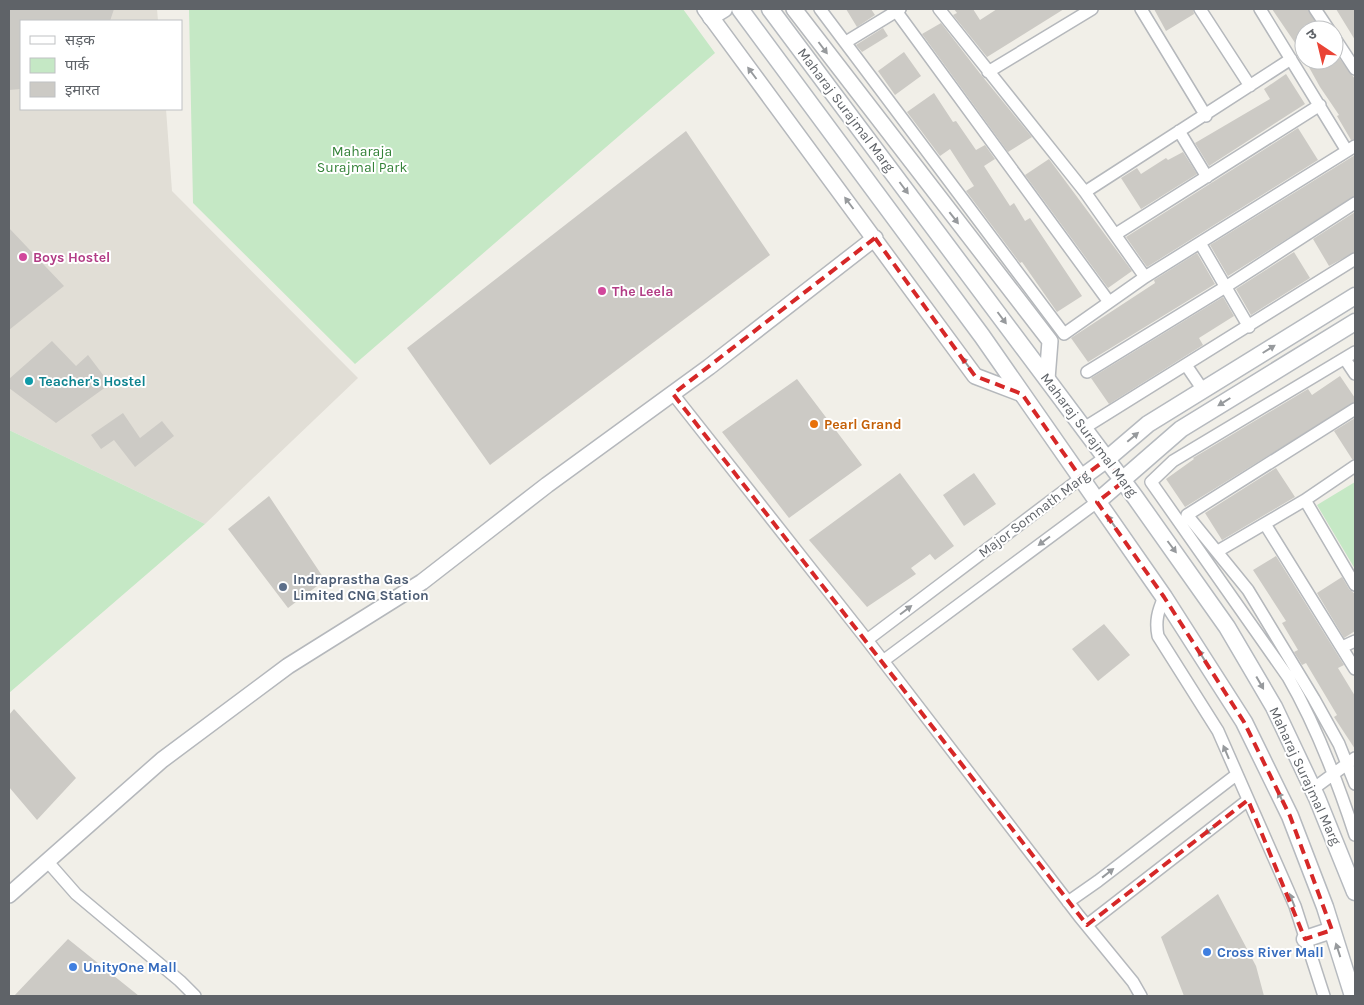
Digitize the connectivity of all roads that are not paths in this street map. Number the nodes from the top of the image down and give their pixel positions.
1 (740, 9) edge
2 (770, 9) edge
3 (794, 9) edge
4 (820, 9) edge
5 (939, 9) edge
6 (1092, 9) edge
7 (1141, 9) edge
8 (1200, 9) edge
9 (1260, 9) edge
10 (1315, 9) edge
11 (898, 10) edge
12 (713, 12) edge
13 (1322, 20) edge
14 (846, 42) junction
15 (1344, 52) edge
16 (1291, 59) junction
17 (1355, 69) edge
18 (988, 72) junction
19 (1250, 86) junction
20 (1320, 105) junction
21 (1206, 116) junction
22 (1179, 131) junction
23 (1351, 148) edge
24 (1207, 177) junction
25 (1084, 192) junction
26 (1355, 203) edge
27 (1116, 234) junction
28 (874, 238) junction
29 (1200, 243) junction
30 (1355, 259) edge
31 (1146, 277) junction
32 (1227, 286) junction
33 (1355, 296) edge
34 (1109, 302) junction
35 (1355, 322) edge
36 (1249, 327) junction
37 (1355, 352) edge
38 (1345, 358) junction
39 (1186, 365) junction
40 (1087, 372) dead end
41 (1355, 374) edge
42 (1047, 379) junction
43 (1203, 390) junction
44 (673, 394) junction
45 (1022, 394) junction
46 (1355, 409) edge
47 (1084, 428) junction
48 (1107, 459) junction
49 (1355, 466) edge
50 (1081, 478) junction
51 (1123, 482) junction
52 (1305, 500) junction
53 (1097, 502) junction
54 (1265, 524) junction
55 (1218, 552) junction
56 (1355, 585) edge
57 (1164, 597) junction
58 (867, 640) junction
59 (1355, 641) edge
60 (1342, 647) junction
61 (883, 661) junction
62 (1355, 669) edge
63 (1351, 761) edge
64 (1334, 772) junction
65 (1236, 775) junction
66 (1355, 784) edge
67 (1313, 789) junction
68 (1248, 800) junction
69 (1355, 835) edge
70 (47, 861) junction
71 (1355, 892) edge
72 (9, 895) edge
73 (1068, 902) junction
74 (1087, 925) junction
75 (1332, 930) junction
76 (1305, 939) junction
77 (195, 996) edge
78 (1141, 996) edge
79 (1324, 996) edge
80 (1353, 996) edge

1 - 45 main road, Maharaj Surajmal Marg
2 -> 42 main road, Maharaj Surajmal Marg
3 -> 42 street
4 - 14 street
5 - 18 street
6 - 18 street
7 - 21 street
8 - 19 street
9 - 16 street
10 - 13 street
11 - 14 street
11 - 34 street
28 -> 12 street, Maharaj Surajmal Marg
14 - 34 street
15 - 17 street
16 - 19 street
16 - 20 street
18 - 25 street
19 - 21 street
20 - 23 street
20 - 24 street
21 - 22 street
22 - 24 street
22 - 25 street
23 - 29 street
24 - 27 street
25 - 27 street
26 - 32 street
27 - 31 street
28 - 44 street
45 -> 28 street, Maharaj Surajmal Marg
29 - 31 street
29 - 32 street
30 - 36 street
31 - 34 street
32 - 36 street
32 - 40 street
43 -> 33 main road, Major Somnath Marg
35 -> 51 main road, Major Somnath Marg
36 - 39 street
37 - 38 street
38 - 41 street
38 - 64 street
39 - 43 street
39 - 47 street
42 - 47 main road, Maharaj Surajmal Marg
48 -> 43 main road, Major Somnath Marg
44 - 58 street
44 - 70 street
45 - 50 main road, Maharaj Surajmal Marg
46 - 55 street
47 - 48 main road, Maharaj Surajmal Marg
48 - 50 main road, Major Somnath Marg
48 - 51 main road, Maharaj Surajmal Marg
49 - 52 street
50 - 53 main road, Maharaj Surajmal Marg
58 -> 50 street, Major Somnath Marg
51 - 53 main road, Major Somnath Marg
51 -> 67 main road, Maharaj Surajmal Marg
52 - 54 street
52 - 56 street
57 -> 53 main road, Maharaj Surajmal Marg
53 -> 61 street, Major Somnath Marg
54 - 55 street
54 - 60 street
55 - 63 street
65 -> 57 street
75 -> 57 main road, Maharaj Surajmal Marg
58 - 61 street
59 - 60 street
60 - 62 street
61 - 73 street
63 - 64 street
63 - 66 street
64 - 67 street
64 - 69 street
65 - 68 street
73 -> 65 street
67 - 71 main road, Maharaj Surajmal Marg
68 -> 74 street
76 -> 68 street
70 - 72 street
70 - 77 street
73 - 74 street
74 - 78 street
75 - 76 main road
80 -> 75 main road, Maharaj Surajmal Marg
76 - 79 street

